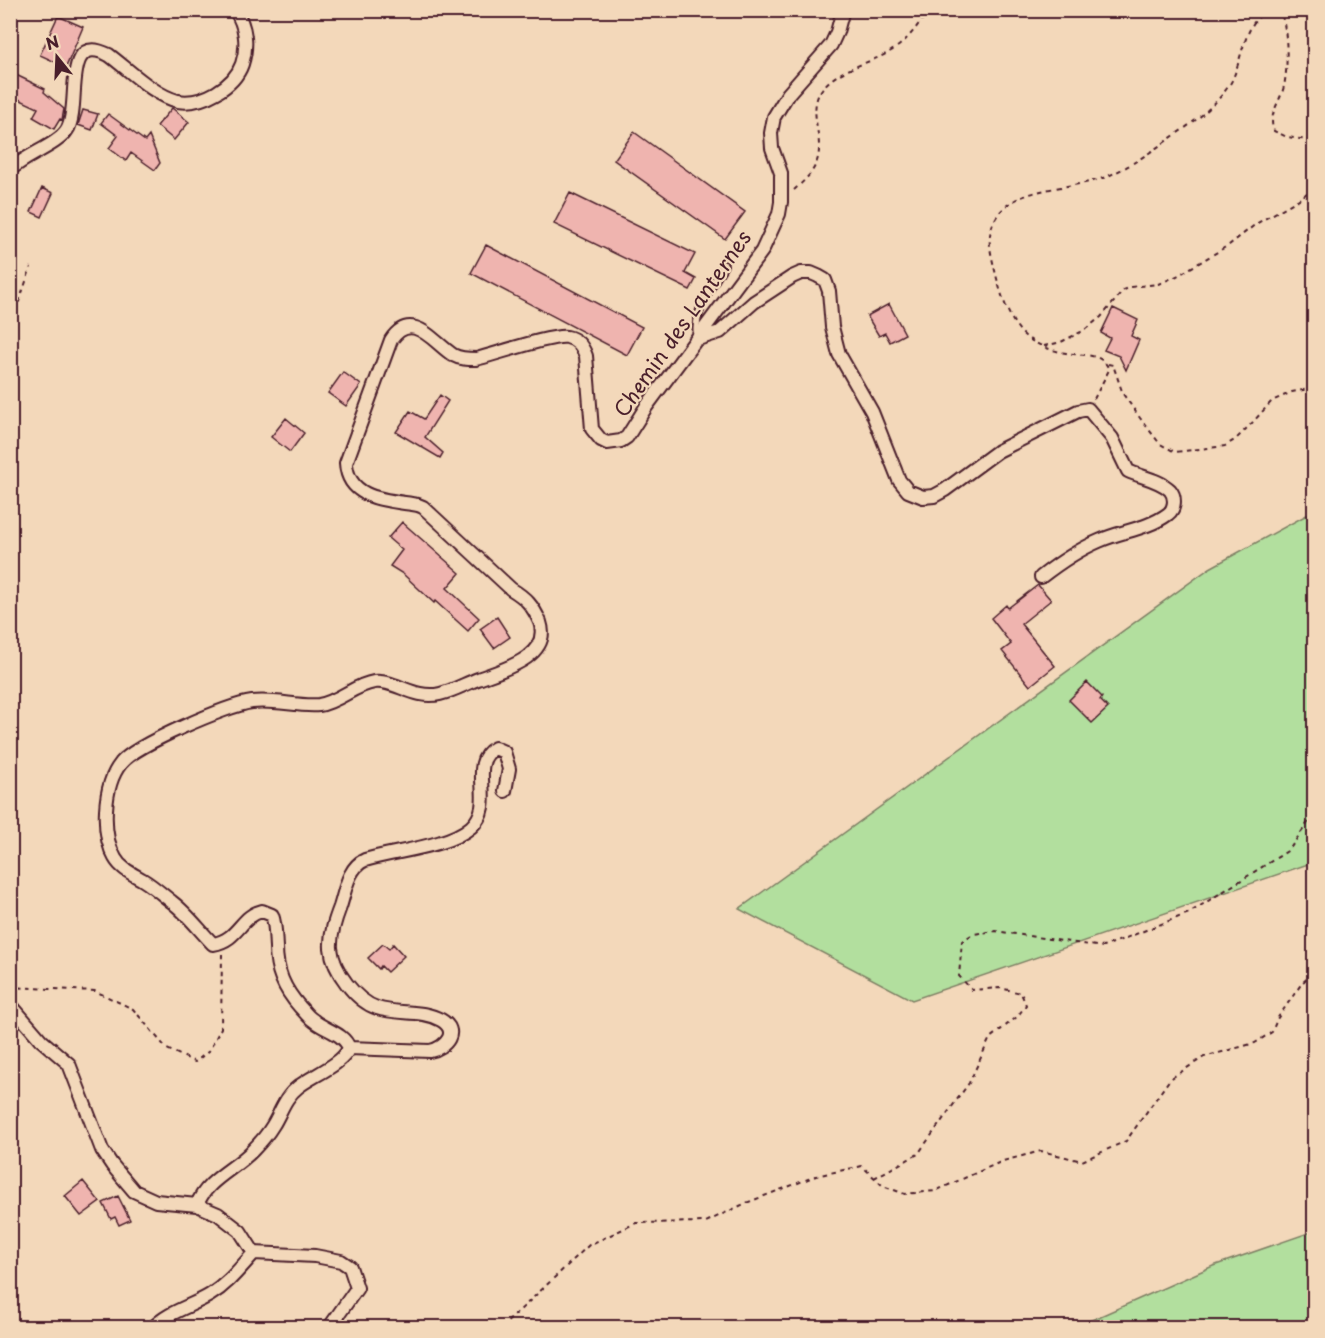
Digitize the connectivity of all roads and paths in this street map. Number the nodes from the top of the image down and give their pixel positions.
1 (235, 10) edge
2 (843, 10) edge
3 (929, 10) edge
4 (1314, 141) edge
5 (10, 170) edge
6 (1314, 187) edge
7 (781, 202) junction
8 (724, 265) dead end
9 (31, 267) dead end
10 (10, 328) edge
11 (698, 339) junction
12 (1041, 346) junction
13 (1107, 364) junction
14 (1314, 388) edge
15 (1088, 409) junction
16 (1041, 578) dead end
17 (505, 791) dead end
18 (1314, 819) edge
19 (221, 943) junction
20 (1314, 972) edge
21 (10, 987) edge
22 (10, 1004) edge
23 (349, 1048) junction
24 (874, 1178) junction
25 (197, 1205) junction
26 (254, 1253) junction
27 (153, 1328) edge
28 (329, 1328) edge
29 (501, 1328) edge

1 - 5 street
2 - 7 street, Chemin des Lanternes
3 - 7 path
4 - 12 path
6 - 12 path
7 - 11 street, Chemin des Lanternes
8 - 11 lane
9 - 10 path
11 - 15 street
11 - 19 street, Chemin des Lanternes
12 - 13 path
13 - 14 path
13 - 15 path
15 - 16 street
17 - 23 street
18 - 24 path
19 - 21 path
19 - 23 street
20 - 24 path
22 - 25 street
23 - 25 street
24 - 29 path
25 - 26 street
26 - 27 street
26 - 28 street

